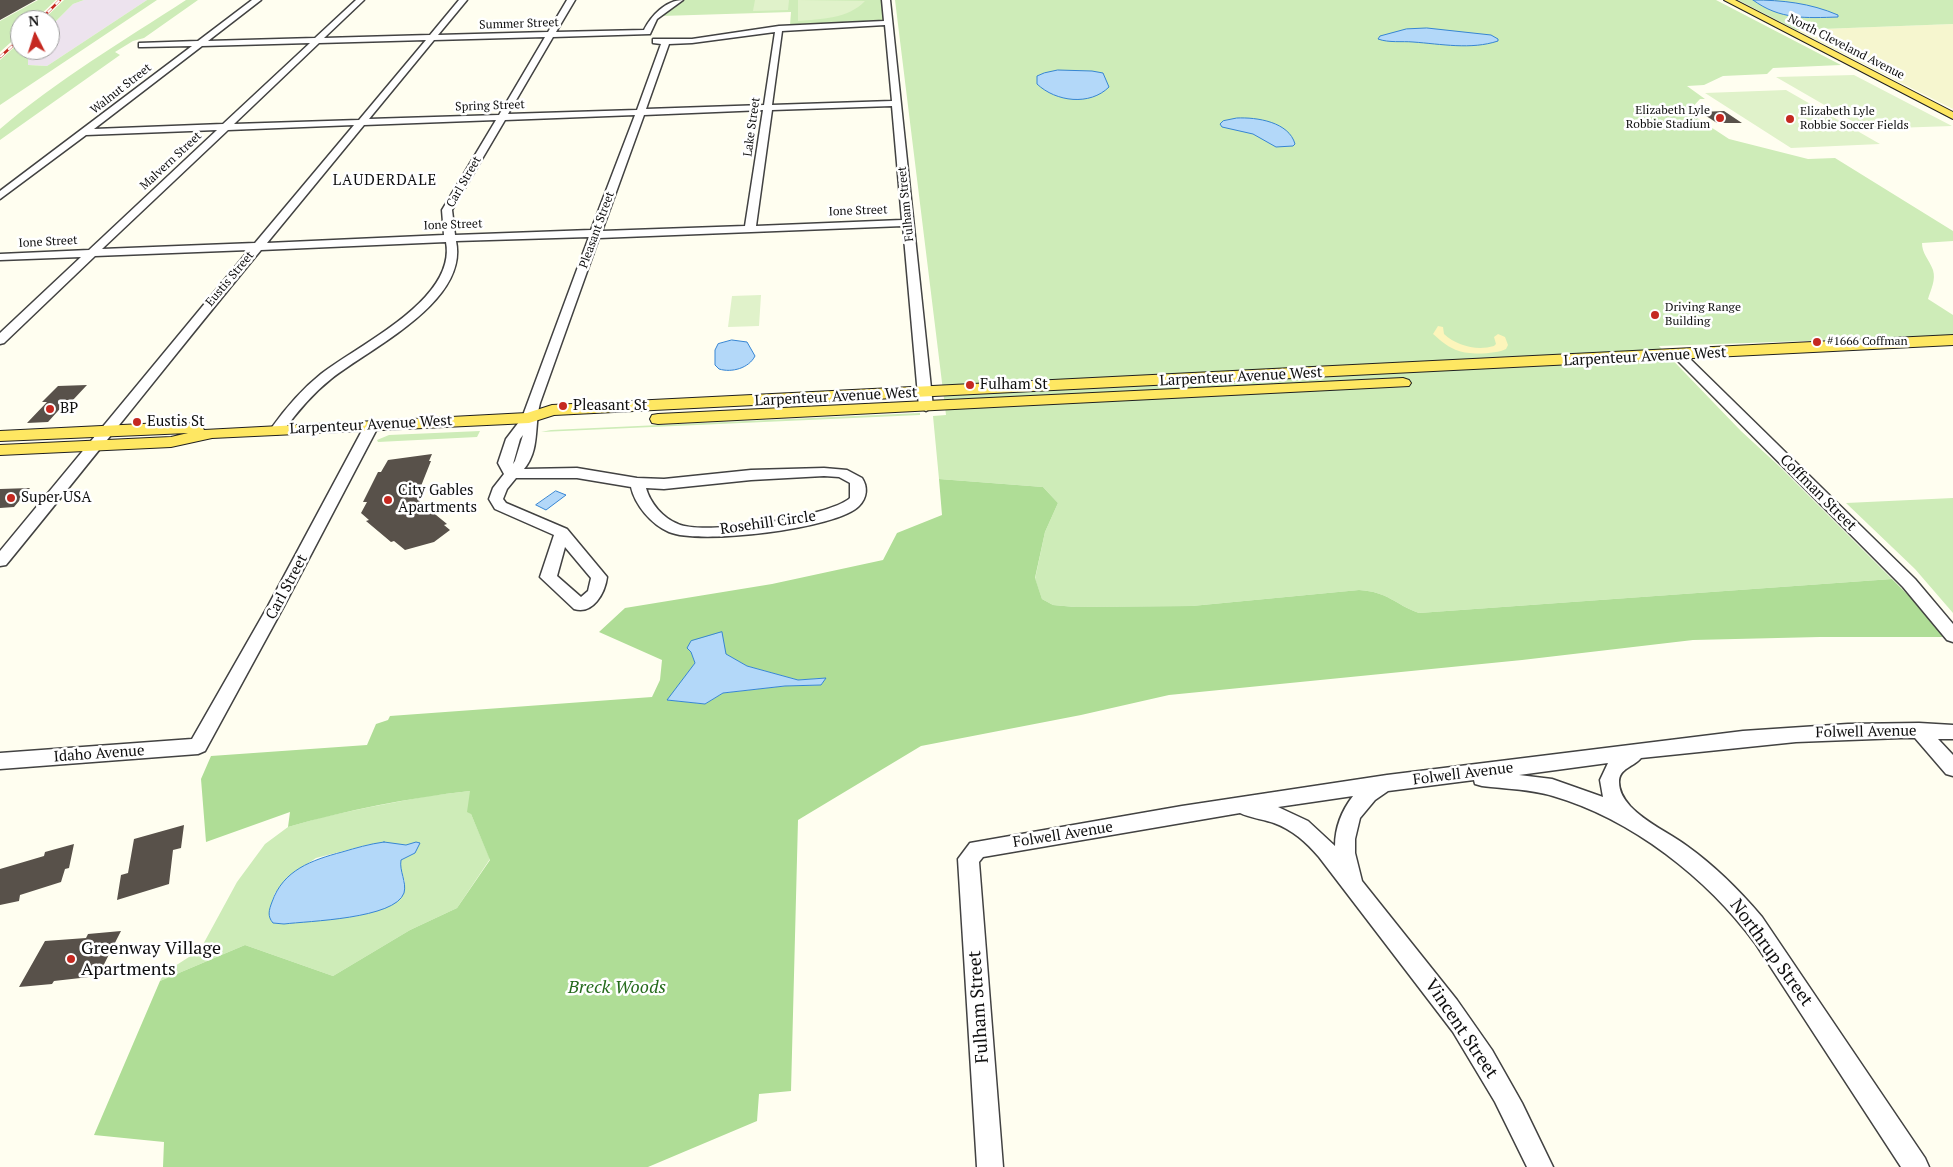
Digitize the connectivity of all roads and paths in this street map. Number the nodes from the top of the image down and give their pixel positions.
1 (257, 0) edge
2 (360, 0) edge
3 (463, 0) edge
4 (571, 0) edge
5 (679, 0) edge
6 (886, 0) edge
7 (1728, 0) edge
8 (889, 24) junction
9 (779, 28) junction
10 (647, 32) junction
11 (551, 34) junction
12 (432, 37) junction
13 (317, 40) junction
14 (666, 42) junction
15 (201, 43) junction
16 (142, 44) dead end
17 (896, 104) junction
18 (768, 107) junction
19 (639, 113) junction
20 (1953, 116) edge
21 (502, 118) junction
22 (360, 123) junction
23 (225, 128) junction
24 (86, 132) junction
25 (0, 196) edge
26 (907, 223) junction
27 (750, 229) junction
28 (595, 235) junction
29 (451, 239) junction
30 (258, 246) junction
31 (91, 254) junction
32 (0, 258) edge
33 (0, 340) edge
34 (1953, 340) edge
35 (1953, 354) edge
36 (1678, 355) junction
37 (1692, 368) junction
38 (926, 400) junction
39 (529, 418) junction
40 (372, 425) junction
41 (278, 430) junction
42 (108, 431) junction
43 (212, 433) junction
44 (0, 436) edge
45 (96, 446) junction
46 (0, 450) edge
47 (511, 474) junction
48 (638, 483) junction
49 (562, 533) dead end
50 (0, 561) edge
51 (1953, 636) edge
52 (1919, 730) junction
53 (1953, 732) edge
54 (198, 746) joint
55 (1641, 751) junction
56 (0, 761) edge
57 (1953, 768) edge
58 (1456, 775) junction
59 (1387, 783) junction
60 (1239, 806) junction
61 (1630, 819) junction
62 (977, 849) joint
63 (1366, 902) junction
64 (990, 1167) edge
65 (1540, 1167) edge
66 (1916, 1167) edge

1 - 15 street, Walnut Street
2 - 13 street, Malvern Street
3 - 12 street, Eustis Street
4 - 11 street, Carl Street
5 - 10 street
6 - 8 street, Fulham Street
7 - 20 main road, North Cleveland Avenue
8 - 9 street
8 - 17 street, Fulham Street
9 - 14 street
9 - 18 street, Lake Street
10 - 11 street, Summer Street
10 - 14 street, Summer Street
11 - 12 street, Summer Street
11 - 21 street, Carl Street
12 - 13 street, Summer Street
12 - 22 street, Eustis Street
13 - 15 street, Summer Street
13 - 23 street, Malvern Street
14 - 19 street, Pleasant Street
15 - 16 street, Summer Street
15 - 24 street, Walnut Street
17 - 18 street, Spring Street
17 - 26 street, Fulham Street
18 - 19 street, Spring Street
18 - 27 street, Lake Street
19 - 21 street, Spring Street
19 - 28 street, Pleasant Street
21 - 22 street, Spring Street
21 - 29 street, Carl Street
22 - 23 street, Spring Street
22 - 30 street, Eustis Street
23 - 24 street, Spring Street
23 - 31 street, Malvern Street
24 - 25 street, Walnut Street
26 - 27 street, Ione Street
26 - 38 street, Fulham Street
27 - 28 street, Ione Street
28 - 29 street, Ione Street
28 - 39 street, Pleasant Street
29 - 30 street, Ione Street
29 - 41 street, Carl Street
30 - 31 street, Ione Street
30 - 42 street, Eustis Street
31 - 32 street, Ione Street
31 - 33 street, Malvern Street
34 - 36 main road, Larpenteur Avenue West
35 - 37 main road, Larpenteur Avenue West
36 - 37 street, Coffman Street
36 - 38 main road, Larpenteur Avenue West
37 - 38 main road, Larpenteur Avenue West
37 - 51 street, Coffman Street
38 - 39 main road, Larpenteur Avenue West
39 - 40 main road, Larpenteur Avenue West
39 - 47 street, Pleasant Street
40 - 41 main road, Larpenteur Avenue West
40 - 54 street, Carl Street
41 - 43 main road, Larpenteur Avenue West
42 - 43 main road, Larpenteur Avenue West
42 - 44 main road, Larpenteur Avenue West
42 - 45 street, Eustis Street
43 - 45 main road, Larpenteur Avenue West
45 - 46 main road, Larpenteur Avenue West
45 - 50 street, Eustis Street
47 - 48 street, Rosehill Circle
47 - 49 street, Pleasant Street
48 - 48 street, Rosehill Circle
52 - 53 street, Folwell Avenue
52 - 55 street, Folwell Avenue
52 - 57 street
54 - 56 street, Idaho Avenue
55 - 58 street, Folwell Avenue
55 - 61 street, Northrup Street
58 - 59 street, Folwell Avenue
58 - 61 street
59 - 60 street, Folwell Avenue
59 - 63 street, Vincent Street
60 - 62 street, Folwell Avenue
60 - 63 street, Vincent Street
61 - 66 street, Northrup Street
62 - 64 street, Fulham Street
63 - 65 street, Vincent Street

